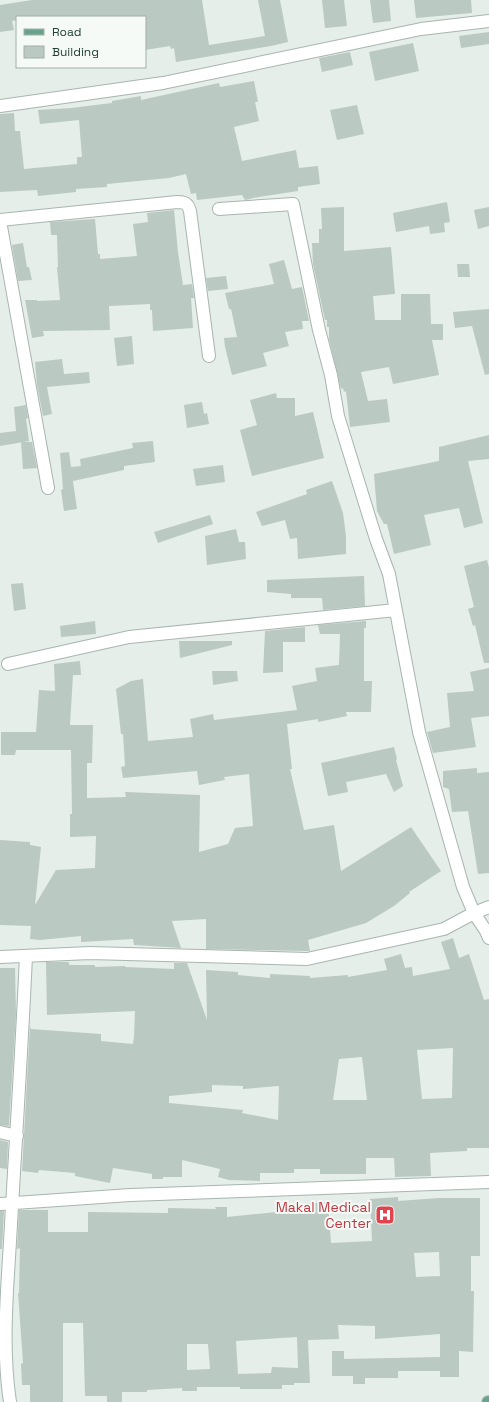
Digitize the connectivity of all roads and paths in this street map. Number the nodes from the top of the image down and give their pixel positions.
1 (489, 21) edge
2 (0, 106) edge
3 (219, 209) dead end
4 (0, 220) edge
5 (209, 356) dead end
6 (48, 488) dead end
7 (396, 610) junction
8 (8, 664) dead end
9 (489, 907) edge
10 (474, 913) junction
11 (489, 938) edge
12 (26, 956) junction
13 (0, 957) edge
14 (0, 1132) edge
15 (17, 1136) junction
16 (489, 1182) edge
17 (12, 1203) junction
18 (0, 1204) edge
19 (10, 1402) edge

1 - 2 street
3 - 7 street
4 - 5 street
4 - 6 street
7 - 8 street
7 - 10 street
9 - 10 street
10 - 11 street
10 - 12 street
12 - 13 street
12 - 15 street
14 - 15 street
15 - 17 street
16 - 17 street
17 - 18 street
17 - 19 street

